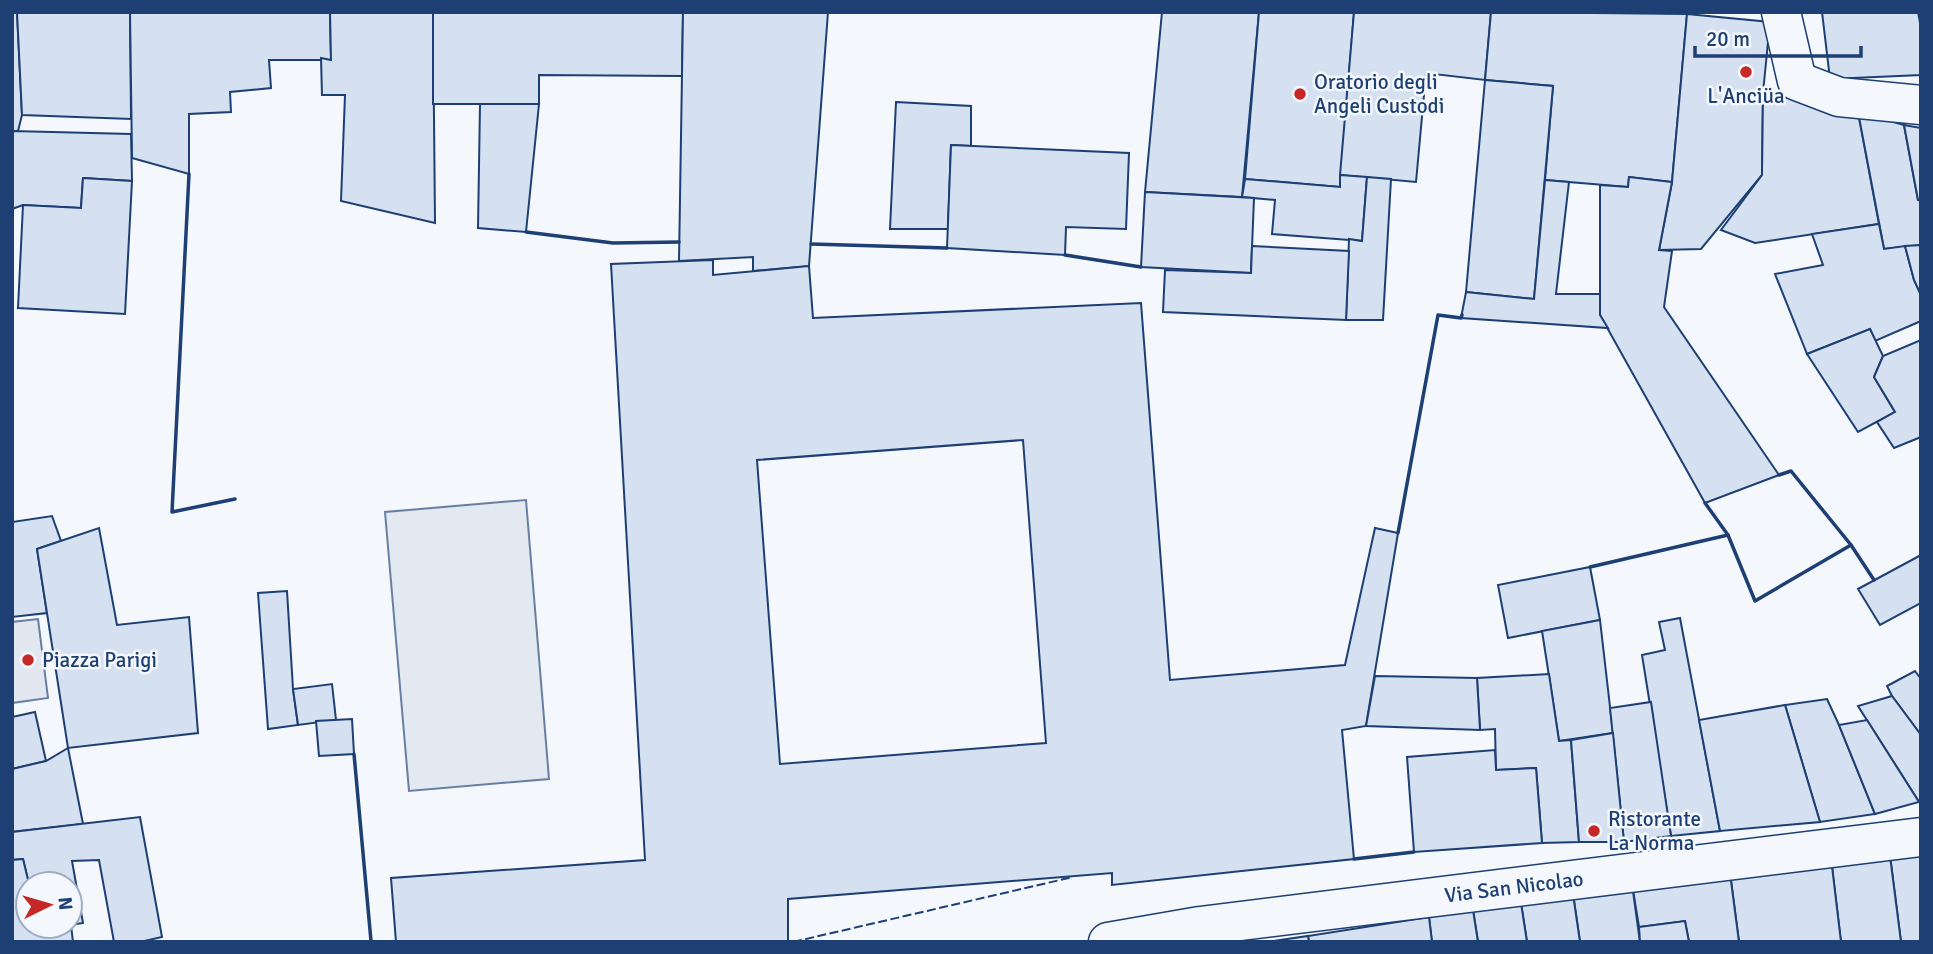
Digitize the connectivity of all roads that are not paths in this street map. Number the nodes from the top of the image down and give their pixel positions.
1 (1781, 12) edge
2 (1921, 105) edge
3 (1921, 836) edge
4 (1202, 934) edge
5 (1108, 942) edge

1 - 2 street
3 - 4 street, Via San Nicolao
4 - 5 street, Via San Nicolao

